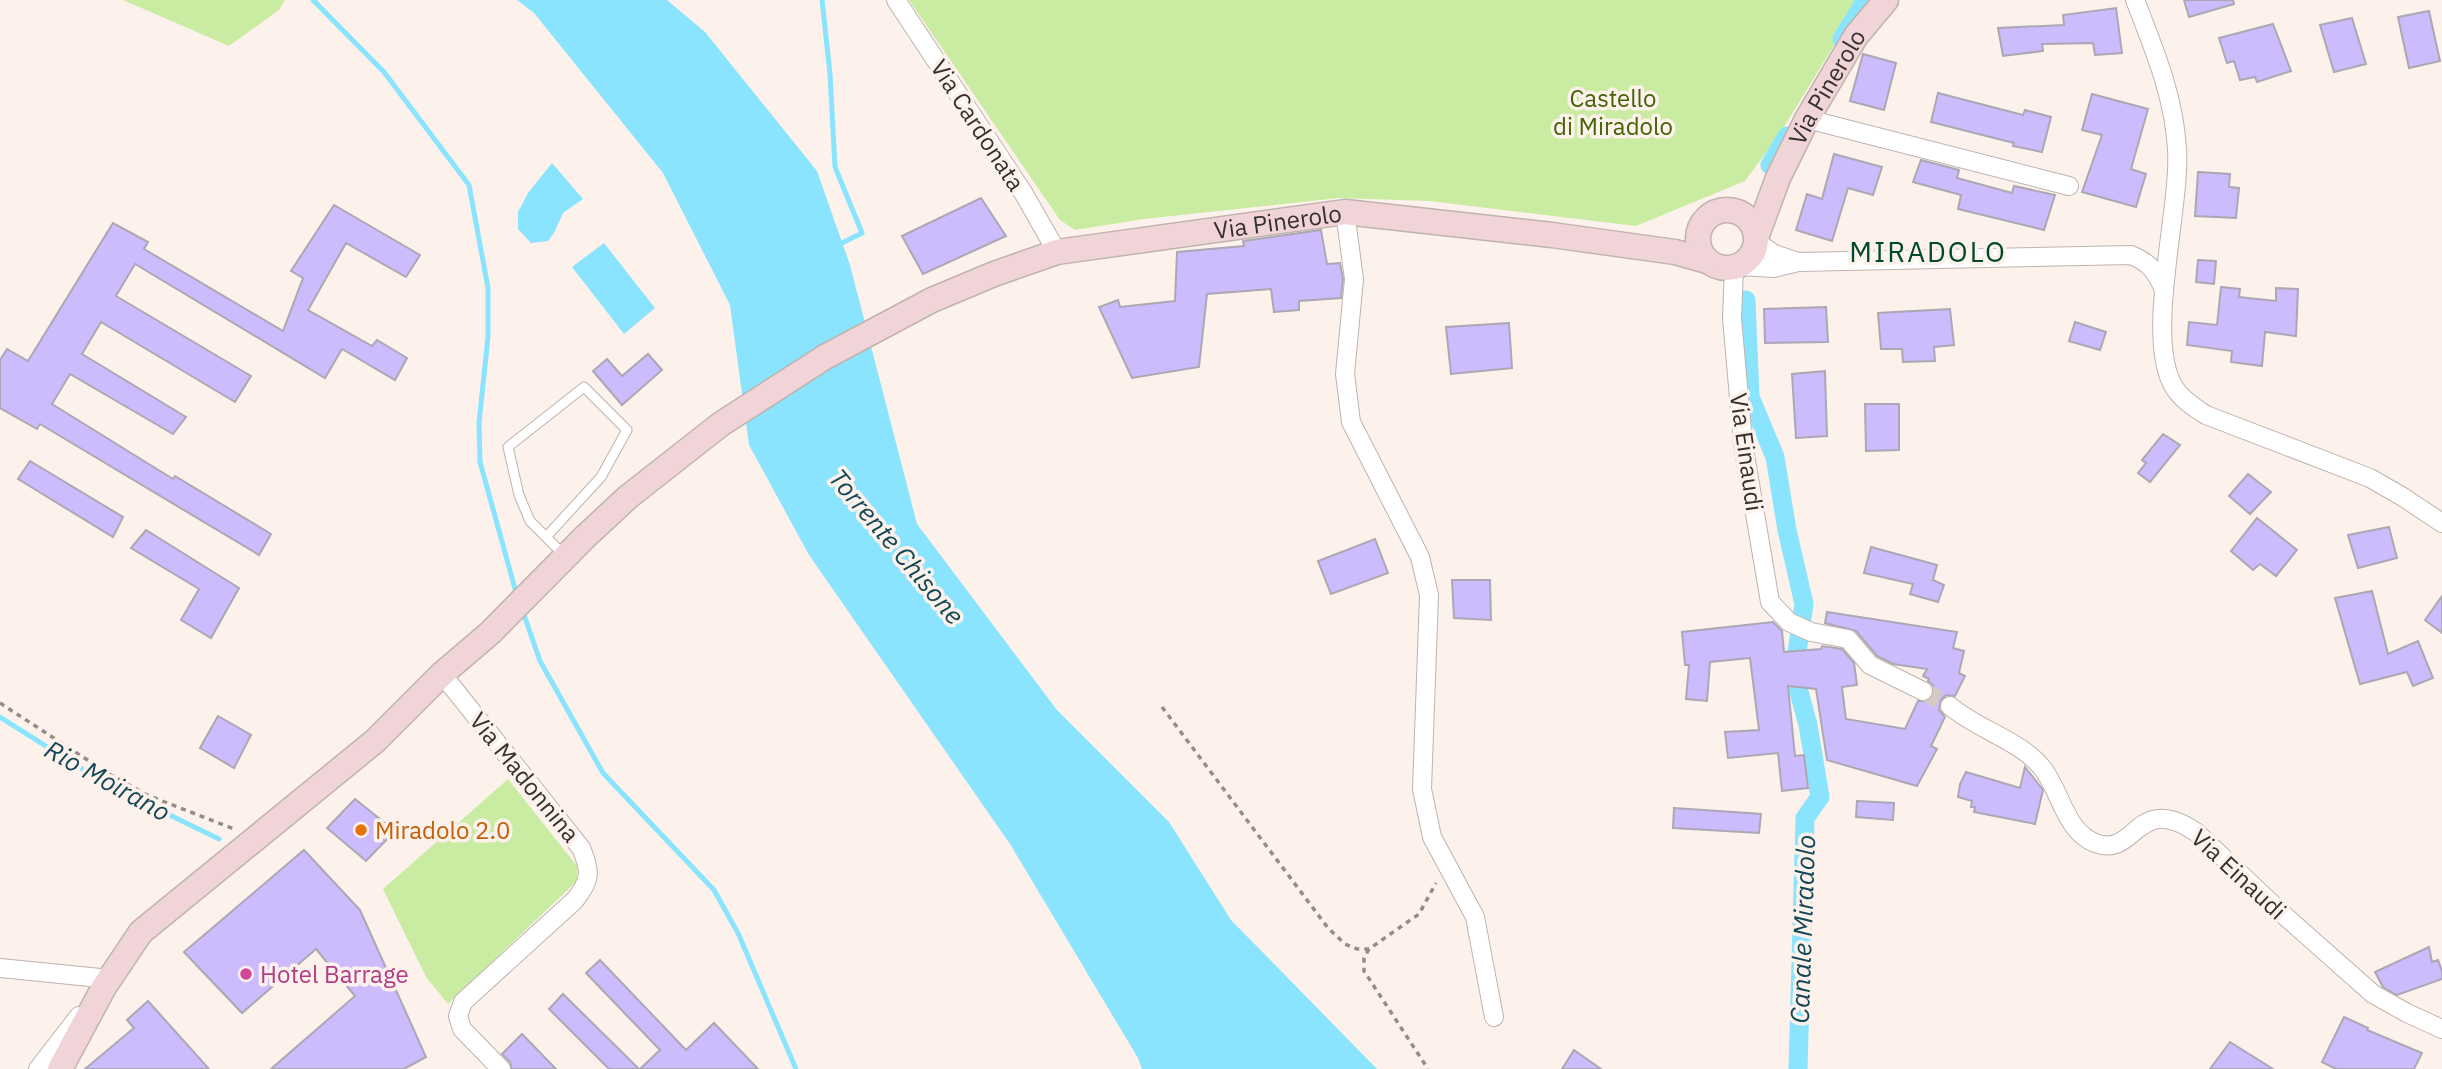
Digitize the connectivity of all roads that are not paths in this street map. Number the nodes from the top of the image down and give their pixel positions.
1 (896, 0) edge
2 (1886, 0) edge
3 (2136, 0) edge
4 (1807, 120) junction
5 (1778, 178) junction
6 (2069, 186) dead end
7 (1735, 210) junction
8 (1345, 212) junction
9 (1707, 217) junction
10 (1757, 239) junction
11 (1633, 246) junction
12 (1057, 252) junction
13 (1707, 261) junction
14 (1798, 262) junction
15 (1736, 267) junction
16 (2164, 290) junction
17 (2442, 523) edge
18 (546, 537) junction
19 (557, 564) junction
20 (442, 674) junction
21 (1923, 691) tunnel mouth
22 (1950, 706) tunnel mouth
23 (0, 968) edge
24 (107, 983) junction
25 (1494, 1017) dead end
26 (2442, 1029) edge
27 (38, 1069) edge
28 (60, 1069) edge
29 (501, 1069) edge

1 - 12 street, Via Cardonata
2 - 4 street, Via Pinerolo
3 - 16 street
4 - 5 street, Via Pinerolo
4 - 6 street
5 - 7 street, Via Pinerolo
5 - 10 street, Via Pinerolo
7 - 9 street
7 - 10 street
8 - 11 street, Via Pinerolo
8 - 12 street, Via Pinerolo
8 - 25 street
9 - 11 street, Via Pinerolo
9 - 13 street
10 - 14 street
10 - 15 street
11 - 13 street, Via Pinerolo
12 - 19 street, Via Pinerolo
13 - 15 street
14 - 15 street
14 - 16 street
15 - 21 street, Via Einaudi
16 - 17 street
18 - 18 lane
18 - 19 lane
19 - 20 street, Via Pinerolo
20 - 24 street, Via Pinerolo
20 - 29 street, Via Madonnina
22 - 26 street, Via Einaudi
23 - 24 street
24 - 27 street
24 - 28 street, Via Pinerolo

